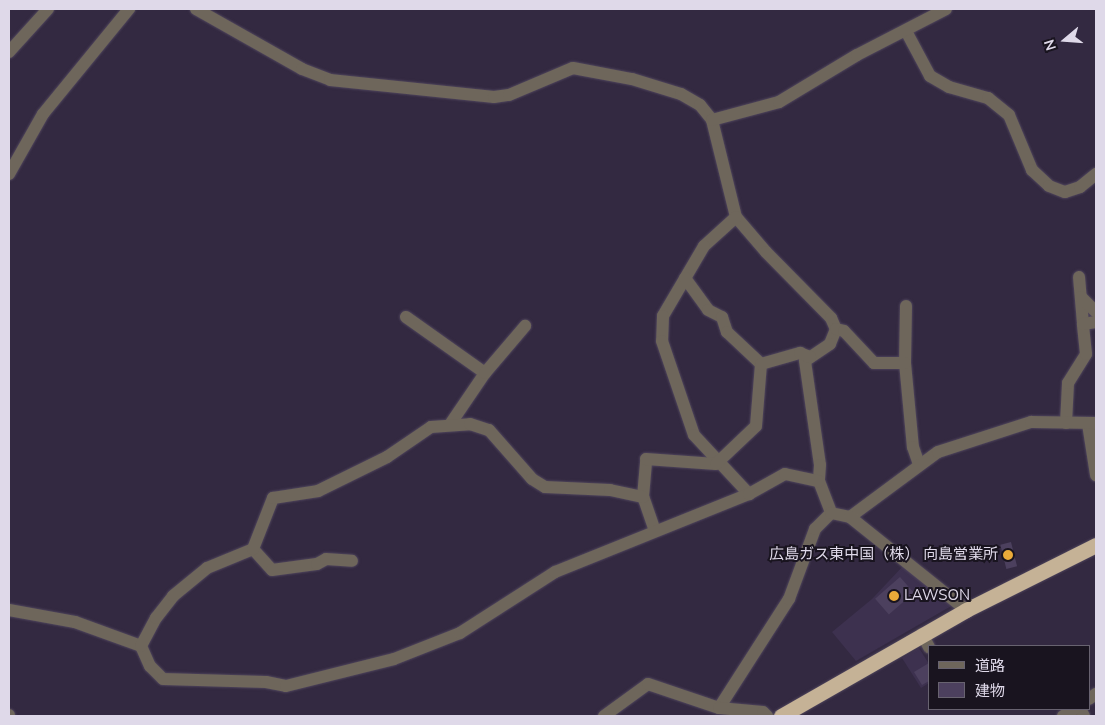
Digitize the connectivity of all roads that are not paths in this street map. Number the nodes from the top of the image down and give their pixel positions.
1 (48, 9) edge
2 (129, 9) edge
3 (196, 9) edge
4 (946, 9) edge
5 (906, 31) junction
6 (9, 52) edge
7 (712, 120) junction
8 (9, 174) edge
9 (1096, 174) edge
10 (736, 217) junction
11 (1078, 277) dead end
12 (686, 278) junction
13 (1081, 297) junction
14 (906, 306) dead end
15 (1096, 312) edge
16 (406, 317) dead end
17 (1090, 323) edge
18 (525, 326) dead end
19 (836, 329) junction
20 (810, 357) junction
21 (761, 364) junction
22 (905, 364) junction
23 (485, 373) junction
24 (451, 423) junction
25 (1066, 423) junction
26 (1092, 423) edge
27 (720, 462) junction
28 (919, 464) junction
29 (1096, 475) edge
30 (819, 481) junction
31 (750, 494) junction
32 (643, 497) junction
33 (832, 514) junction
34 (850, 517) junction
35 (655, 531) junction
36 (1096, 546) edge
37 (253, 549) junction
38 (352, 561) dead end
39 (9, 610) edge
40 (966, 610) junction
41 (926, 640) edge
42 (142, 646) junction
43 (719, 708) junction
44 (604, 716) edge
45 (767, 716) edge
46 (781, 716) edge

1 - 6 street
2 - 8 street
3 - 7 street
4 - 5 street
5 - 7 street
5 - 9 street
7 - 10 street
10 - 12 street
10 - 19 street
11 - 13 street
12 - 21 street
12 - 27 street
13 - 15 street
13 - 17 street
14 - 22 street
16 - 23 street
17 - 25 street
18 - 23 street
19 - 20 street
19 - 22 street
20 - 21 street
20 - 30 street
21 - 27 street
22 - 28 street
23 - 24 street
24 - 32 street
24 - 37 street
25 - 26 street
25 - 28 street
26 - 29 street
27 - 31 street
27 - 32 street
28 - 34 street
30 - 31 street
30 - 33 street
31 - 35 street
32 - 35 street
33 - 34 street
33 - 43 street
34 - 40 street
35 - 42 street
36 - 40 highway
37 - 38 street
37 - 42 street
39 - 42 street
40 - 41 highway
41 - 46 highway
43 - 44 street
43 - 45 street

